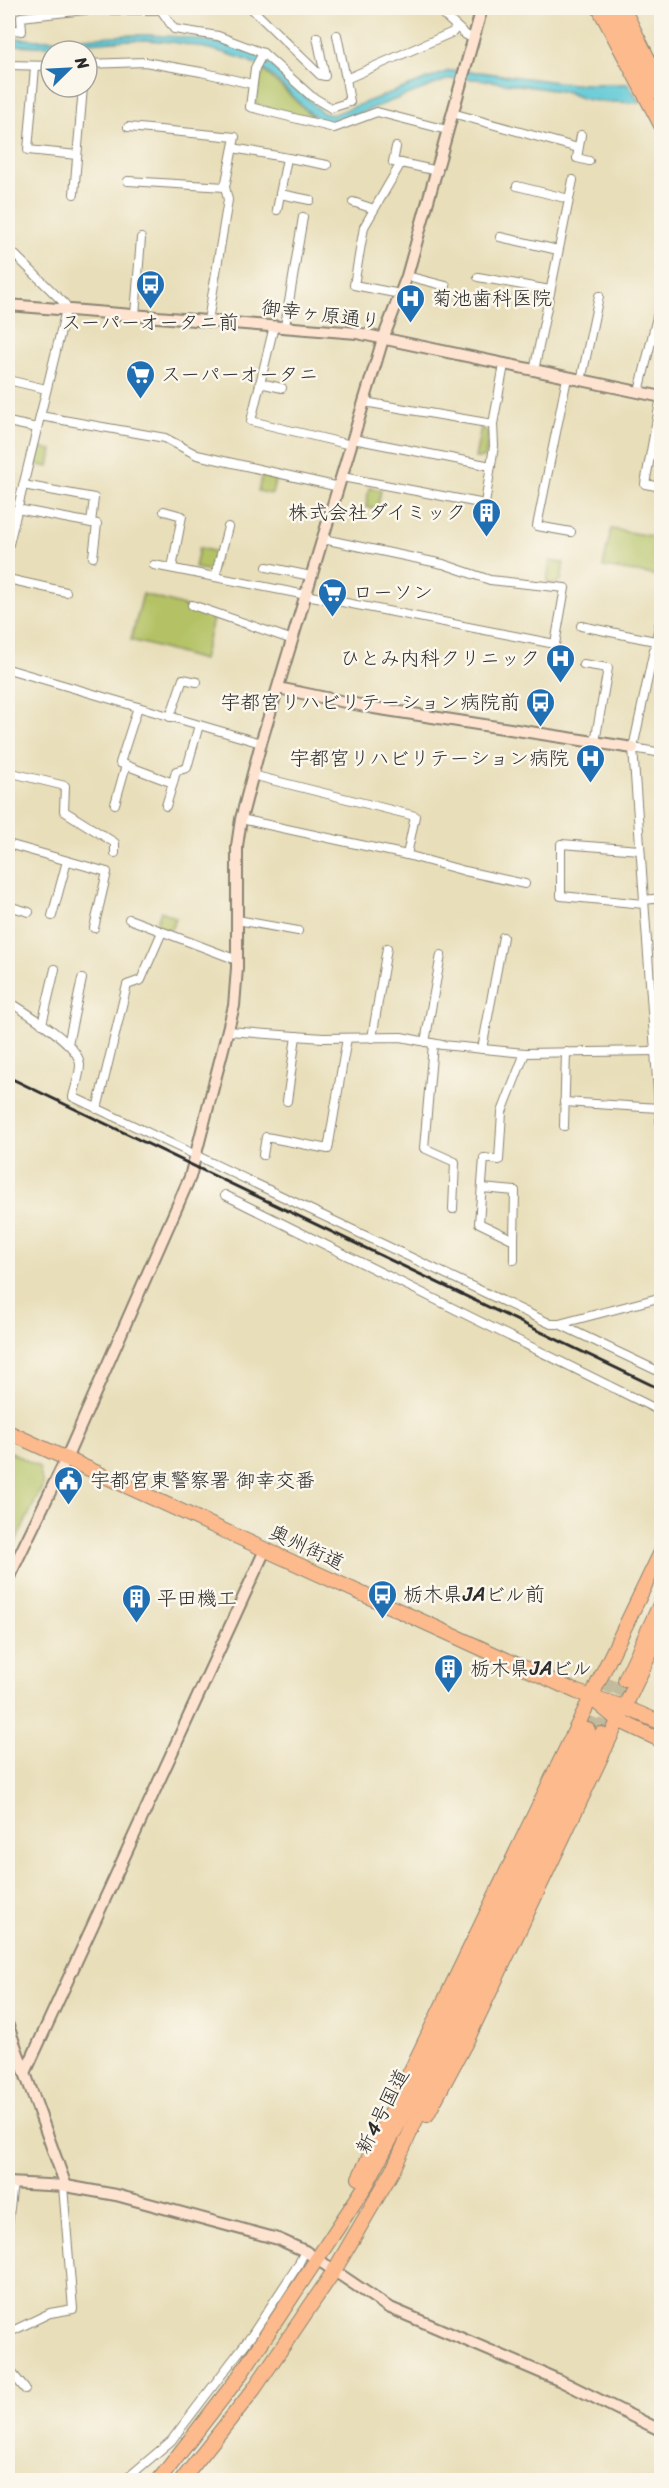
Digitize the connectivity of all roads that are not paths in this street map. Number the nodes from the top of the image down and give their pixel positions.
1 (264, 8) edge
2 (436, 8) edge
3 (482, 8) edge
4 (599, 8) edge
5 (611, 8) edge
6 (623, 8) edge
7 (632, 8) edge
8 (252, 9) edge
9 (456, 27) junction
10 (8, 29) edge
11 (337, 35) dead end
12 (317, 37) dead end
13 (472, 38) junction
14 (263, 53) junction
15 (99, 64) edge
16 (8, 65) edge
17 (35, 67) junction
18 (39, 67) edge
19 (662, 71) edge
20 (346, 79) junction
21 (252, 84) junction
22 (662, 87) edge
23 (82, 99) edge
24 (662, 112) edge
25 (452, 113) junction
26 (128, 127) dead end
27 (662, 127) edge
28 (447, 130) junction
29 (581, 135) dead end
30 (396, 147) dead end
31 (233, 148) junction
32 (578, 148) junction
33 (77, 155) junction
34 (287, 158) junction
35 (589, 161) dead end
36 (401, 163) junction
37 (327, 165) dead end
38 (438, 171) junction
39 (573, 180) dead end
40 (128, 181) dead end
41 (517, 186) dead end
42 (225, 187) junction
43 (74, 194) dead end
44 (280, 194) junction
45 (569, 199) junction
46 (310, 200) dead end
47 (353, 202) dead end
48 (374, 209) junction
49 (277, 210) dead end
50 (303, 217) dead end
51 (500, 237) dead end
52 (141, 238) dead end
53 (8, 248) edge
54 (558, 250) junction
55 (407, 276) junction
56 (478, 277) dead end
57 (446, 286) dead end
58 (550, 290) junction
59 (400, 294) junction
60 (599, 296) dead end
61 (661, 302) edge
62 (8, 305) edge
63 (66, 310) junction
64 (135, 315) junction
65 (208, 321) junction
66 (280, 326) junction
67 (383, 339) junction
68 (504, 364) junction
69 (534, 371) junction
70 (567, 378) junction
71 (8, 381) edge
72 (581, 381) junction
73 (260, 383) junction
74 (282, 388) dead end
75 (46, 389) junction
76 (639, 393) junction
77 (661, 397) edge
78 (364, 402) junction
79 (40, 416) junction
80 (8, 422) edge
81 (493, 424) junction
82 (37, 428) junction
83 (352, 442) junction
84 (491, 466) junction
85 (340, 482) junction
86 (23, 485) junction
87 (662, 487) edge
88 (17, 509) junction
89 (164, 511) dead end
90 (91, 523) junction
91 (228, 527) dead end
92 (571, 532) dead end
93 (323, 539) junction
94 (8, 548) edge
95 (93, 557) dead end
96 (154, 565) dead end
97 (267, 567) dead end
98 (172, 568) junction
99 (311, 576) junction
100 (215, 577) junction
101 (8, 579) edge
102 (66, 592) dead end
103 (306, 595) junction
104 (192, 605) dead end
105 (662, 612) edge
106 (581, 626) dead end
107 (293, 640) junction
108 (656, 640) junction
109 (582, 664) dead end
110 (8, 669) edge
111 (197, 682) dead end
112 (278, 688) junction
113 (138, 707) junction
114 (170, 717) junction
115 (200, 725) junction
116 (595, 742) junction
117 (261, 743) junction
118 (633, 748) junction
119 (662, 753) edge
120 (126, 765) junction
121 (8, 772) edge
122 (252, 775) junction
123 (172, 783) junction
124 (115, 804) dead end
125 (166, 806) dead end
126 (241, 819) junction
127 (8, 844) edge
128 (640, 850) junction
129 (115, 853) dead end
130 (407, 855) junction
131 (67, 861) junction
132 (525, 884) dead end
133 (662, 898) edge
134 (644, 902) junction
135 (8, 906) edge
136 (28, 912) dead end
137 (52, 916) dead end
138 (129, 919) dead end
139 (237, 920) junction
140 (94, 928) dead end
141 (298, 931) dead end
142 (162, 932) junction
143 (503, 937) dead end
144 (387, 948) dead end
145 (441, 955) dead end
146 (237, 960) junction
147 (55, 969) dead end
148 (82, 979) dead end
149 (662, 990) edge
150 (651, 993) junction
151 (8, 1001) edge
152 (42, 1024) junction
153 (228, 1031) junction
154 (296, 1036) junction
155 (347, 1038) junction
156 (372, 1038) junction
157 (429, 1043) junction
158 (68, 1044) junction
159 (657, 1048) edge
160 (482, 1049) junction
161 (566, 1052) junction
162 (525, 1053) junction
163 (660, 1098) edge
164 (287, 1101) dead end
165 (564, 1102) junction
166 (659, 1108) junction
167 (97, 1109) junction
168 (564, 1126) dead end
169 (662, 1148) edge
170 (196, 1154) junction
171 (263, 1155) dead end
172 (482, 1188) junction
173 (225, 1195) dead end
174 (453, 1209) dead end
175 (514, 1240) junction
176 (514, 1260) dead end
177 (662, 1297) edge
178 (558, 1324) junction
179 (662, 1373) edge
180 (662, 1412) edge
181 (8, 1432) edge
182 (66, 1459) junction
183 (265, 1550) junction
184 (662, 1550) edge
185 (662, 1568) edge
186 (8, 1580) edge
187 (662, 1600) edge
188 (662, 1628) edge
189 (657, 1645) edge
190 (591, 1698) junction
191 (621, 1714) junction
192 (662, 1724) edge
193 (662, 1741) edge
194 (8, 2026) edge
195 (25, 2073) junction
196 (393, 2170) junction
197 (10, 2183) edge
198 (65, 2186) junction
199 (8, 2224) edge
200 (330, 2237) junction
201 (305, 2251) junction
202 (317, 2259) junction
203 (334, 2271) junction
204 (8, 2333) edge
205 (8, 2368) edge
206 (25, 2389) dead end
207 (662, 2431) edge
208 (125, 2481) edge
209 (159, 2481) edge
210 (182, 2481) edge

1 - 8 street
2 - 9 street
3 - 13 street
4 - 27 highway
5 - 24 highway
6 - 22 highway
7 - 19 highway
8 - 12 street
9 - 13 street
9 - 20 street
10 - 14 street
11 - 20 street
13 - 25 street
14 - 20 street
14 - 21 street
15 - 21 street
16 - 17 street
17 - 18 street
17 - 33 street
21 - 28 street
23 - 33 street
25 - 28 street
25 - 32 street
26 - 31 street
28 - 38 street
29 - 32 street
30 - 36 street
31 - 34 street
31 - 42 street
32 - 35 street
33 - 43 street
34 - 37 street
34 - 44 street
36 - 38 street
36 - 48 street
38 - 55 street
39 - 45 street
40 - 42 street
41 - 45 street
42 - 65 street
44 - 46 street
44 - 49 street
45 - 54 street
47 - 48 street
48 - 59 street
50 - 66 street
51 - 54 street
52 - 64 street
53 - 63 street
54 - 58 street
55 - 57 street
55 - 59 street
56 - 58 street
58 - 69 street
59 - 67 street
60 - 72 street
61 - 76 street
62 - 63 street, 御幸ヶ原通り
63 - 64 street, 御幸ヶ原通り
63 - 75 street
64 - 65 street, 御幸ヶ原通り
65 - 66 street, 御幸ヶ原通り
66 - 67 street, 御幸ヶ原通り
66 - 73 street
67 - 68 street, 御幸ヶ原通り
67 - 78 street
68 - 69 street, 御幸ヶ原通り
68 - 81 street
69 - 70 street, 御幸ヶ原通り
70 - 72 street, 御幸ヶ原通り
70 - 92 street
71 - 75 street
72 - 76 street, 御幸ヶ原通り
73 - 74 street
73 - 83 street
75 - 79 street
76 - 77 street, 御幸ヶ原通り
77 - 87 street
78 - 81 street
78 - 83 street
79 - 82 street
79 - 85 street
80 - 82 street
81 - 84 street
82 - 86 street
83 - 84 street
83 - 85 street
84 - 85 street
85 - 93 street
86 - 88 street
86 - 90 street
88 - 90 street
88 - 94 street
89 - 98 street
90 - 95 street
91 - 100 street
93 - 99 street
93 - 103 street
96 - 98 street
97 - 99 street
98 - 100 street
99 - 103 street
100 - 103 street
101 - 102 street
103 - 107 street
104 - 107 street
105 - 108 street
106 - 108 street
107 - 112 street
108 - 118 street
109 - 116 street
110 - 113 street
111 - 114 street
112 - 116 street
112 - 117 street
113 - 114 street
113 - 120 street
114 - 115 street
115 - 117 street
115 - 123 street
116 - 118 street
117 - 122 street
118 - 119 street
118 - 128 street
120 - 123 street
120 - 124 street
121 - 129 street
122 - 126 street
122 - 130 street
123 - 125 street
126 - 130 street
126 - 139 street
127 - 131 street
128 - 134 street
128 - 134 street
130 - 132 street
131 - 137 street
131 - 140 street
133 - 134 street
134 - 150 street
135 - 136 street
138 - 142 street
139 - 141 street
139 - 146 street
142 - 146 street
142 - 167 street
143 - 160 street
144 - 156 street
145 - 157 street
146 - 153 street
147 - 152 street
148 - 158 street
149 - 150 street
150 - 159 street
151 - 152 street
152 - 158 street
153 - 154 street
153 - 170 street
154 - 155 street
154 - 164 street
155 - 156 street
155 - 171 street
156 - 157 street
157 - 160 street
157 - 174 street
158 - 167 street
159 - 161 street
159 - 163 street
160 - 162 street
161 - 162 street
161 - 165 street
162 - 172 street
163 - 166 street
165 - 166 street
165 - 168 street
166 - 169 street
167 - 170 street
170 - 178 street
170 - 182 street
172 - 175 street
172 - 175 street
173 - 180 street
175 - 176 street
177 - 178 street
178 - 179 street
181 - 182 highway, 奥州街道
182 - 183 highway, 奥州街道
182 - 186 street
183 - 190 highway, 奥州街道
183 - 195 street
184 - 190 highway
185 - 187 highway
188 - 189 highway
189 - 191 highway
190 - 191 highway, 奥州街道
190 - 200 highway
191 - 192 highway, 奥州街道
191 - 193 highway, 奥州街道
191 - 196 highway
194 - 195 street
195 - 198 street
196 - 200 highway, 新4号国道
196 - 203 highway, 新4号国道
197 - 198 street
197 - 199 street
198 - 201 street
198 - 204 street
200 - 202 highway, 新4号国道
201 - 202 street
201 - 208 street
202 - 203 street
202 - 209 highway, 新4号国道
203 - 207 street
203 - 210 highway, 新4号国道
205 - 206 street

